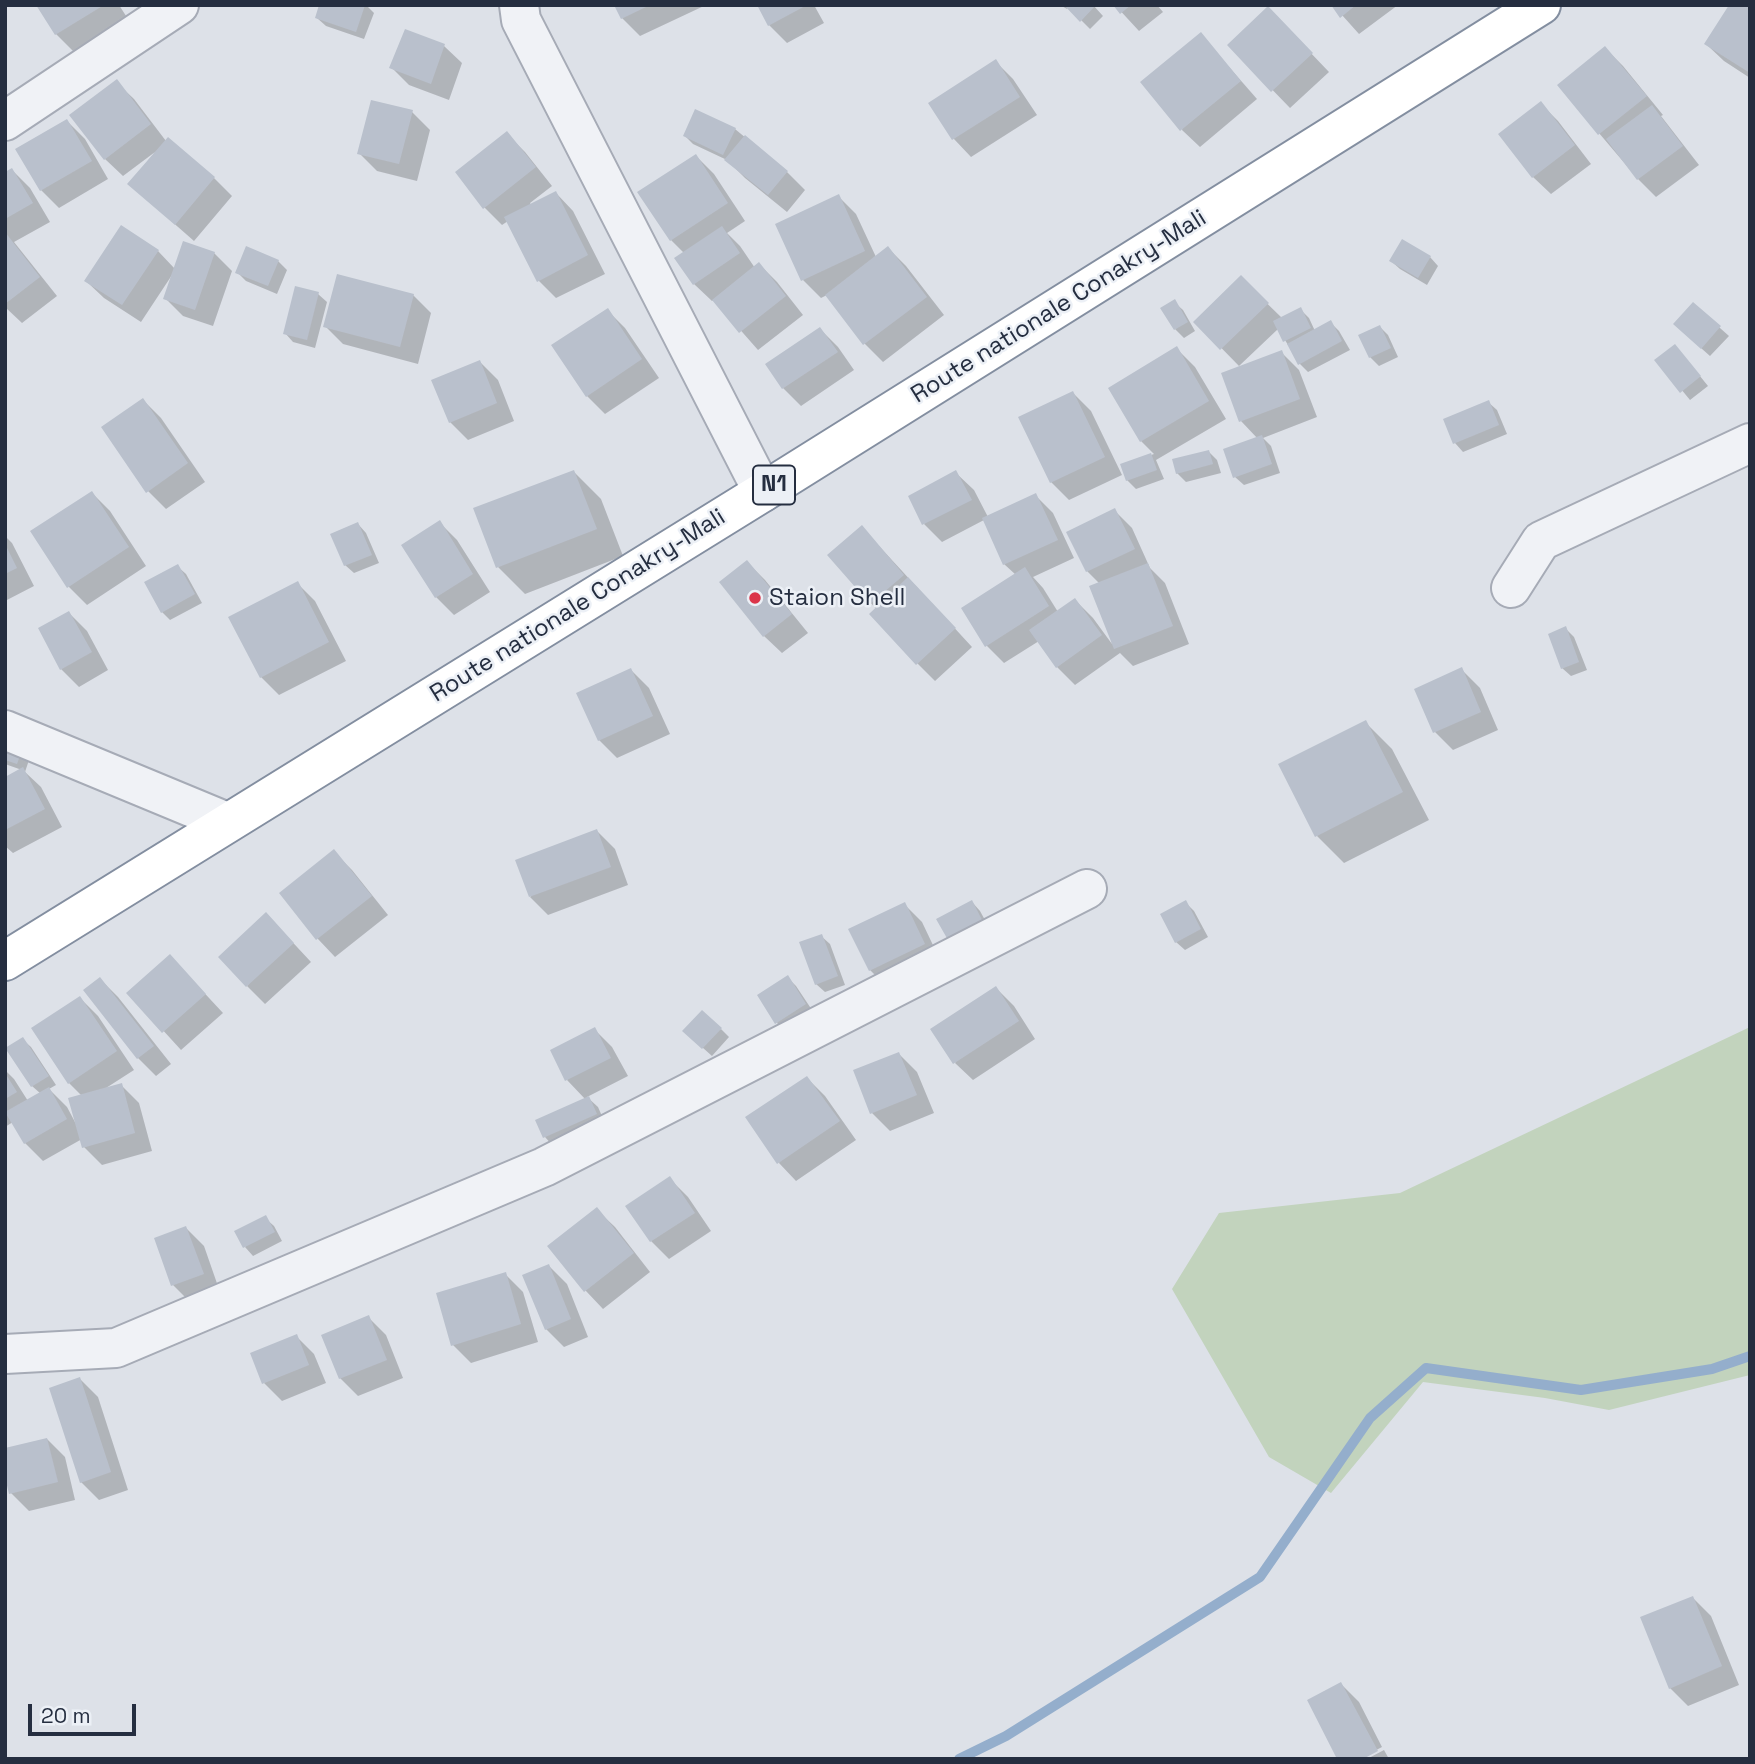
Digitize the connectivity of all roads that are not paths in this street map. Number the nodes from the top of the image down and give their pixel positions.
1 (179, 5) edge
2 (1541, 5) edge
3 (509, 10) edge
4 (5, 121) edge
5 (1750, 443) edge
6 (763, 492) junction
7 (1511, 588) dead end
8 (5, 730) edge
9 (227, 822) junction
10 (1087, 889) dead end
11 (5, 961) edge
12 (5, 1354) edge

1 - 4 street
2 - 6 highway, Route nationale Conakry-Mali / N1
3 - 6 street
5 - 7 street
6 - 9 highway, Route nationale Conakry-Mali / N1
8 - 9 street
9 - 11 highway, Route nationale Conakry-Mali / N1
10 - 12 street

